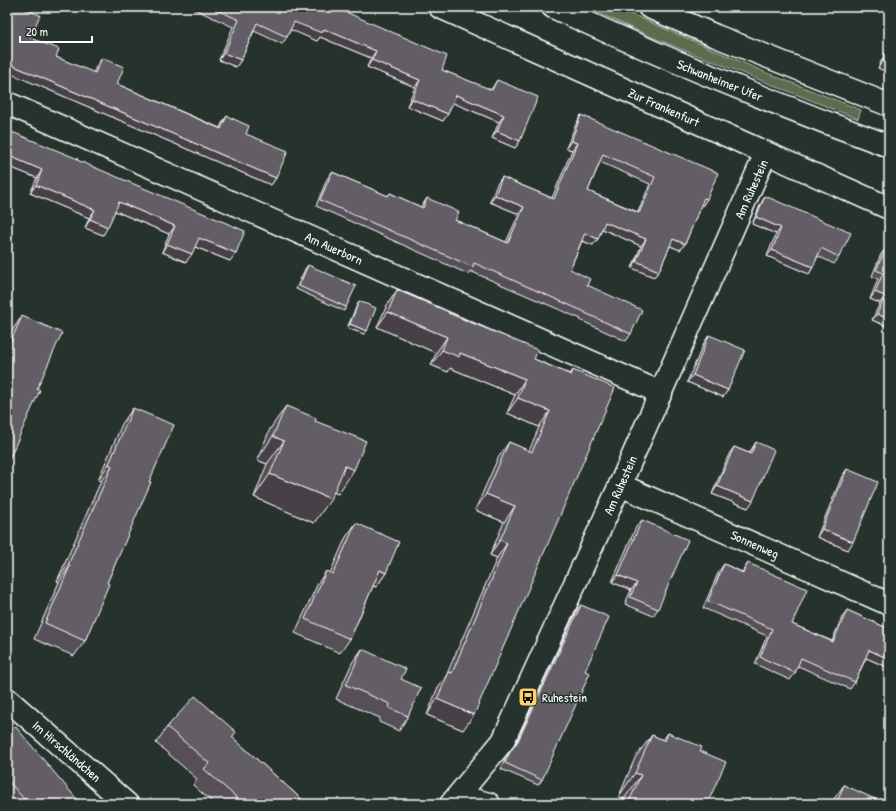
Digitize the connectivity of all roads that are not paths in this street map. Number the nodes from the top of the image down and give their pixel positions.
1 (440, 7) edge
2 (553, 7) edge
3 (649, 7) edge
4 (7, 103) edge
5 (889, 105) edge
6 (889, 146) edge
7 (766, 153) junction
8 (889, 208) edge
9 (662, 393) junction
10 (620, 485) junction
11 (889, 604) edge
12 (7, 699) edge
13 (454, 800) edge
14 (127, 804) edge
15 (489, 804) edge

1 - 7 street, Zur Frankenfurt
2 - 6 street, Schwanheimer Ufer
3 - 5 street
4 - 9 street, Am Auerborn
7 - 8 street, Zur Frankenfurt
7 - 9 street, Am Ruhestein
9 - 10 street, Am Ruhestein
10 - 11 street, Sonnenweg
10 - 13 street, Am Ruhestein
12 - 14 street, Im Hirschländchen
13 - 15 street

